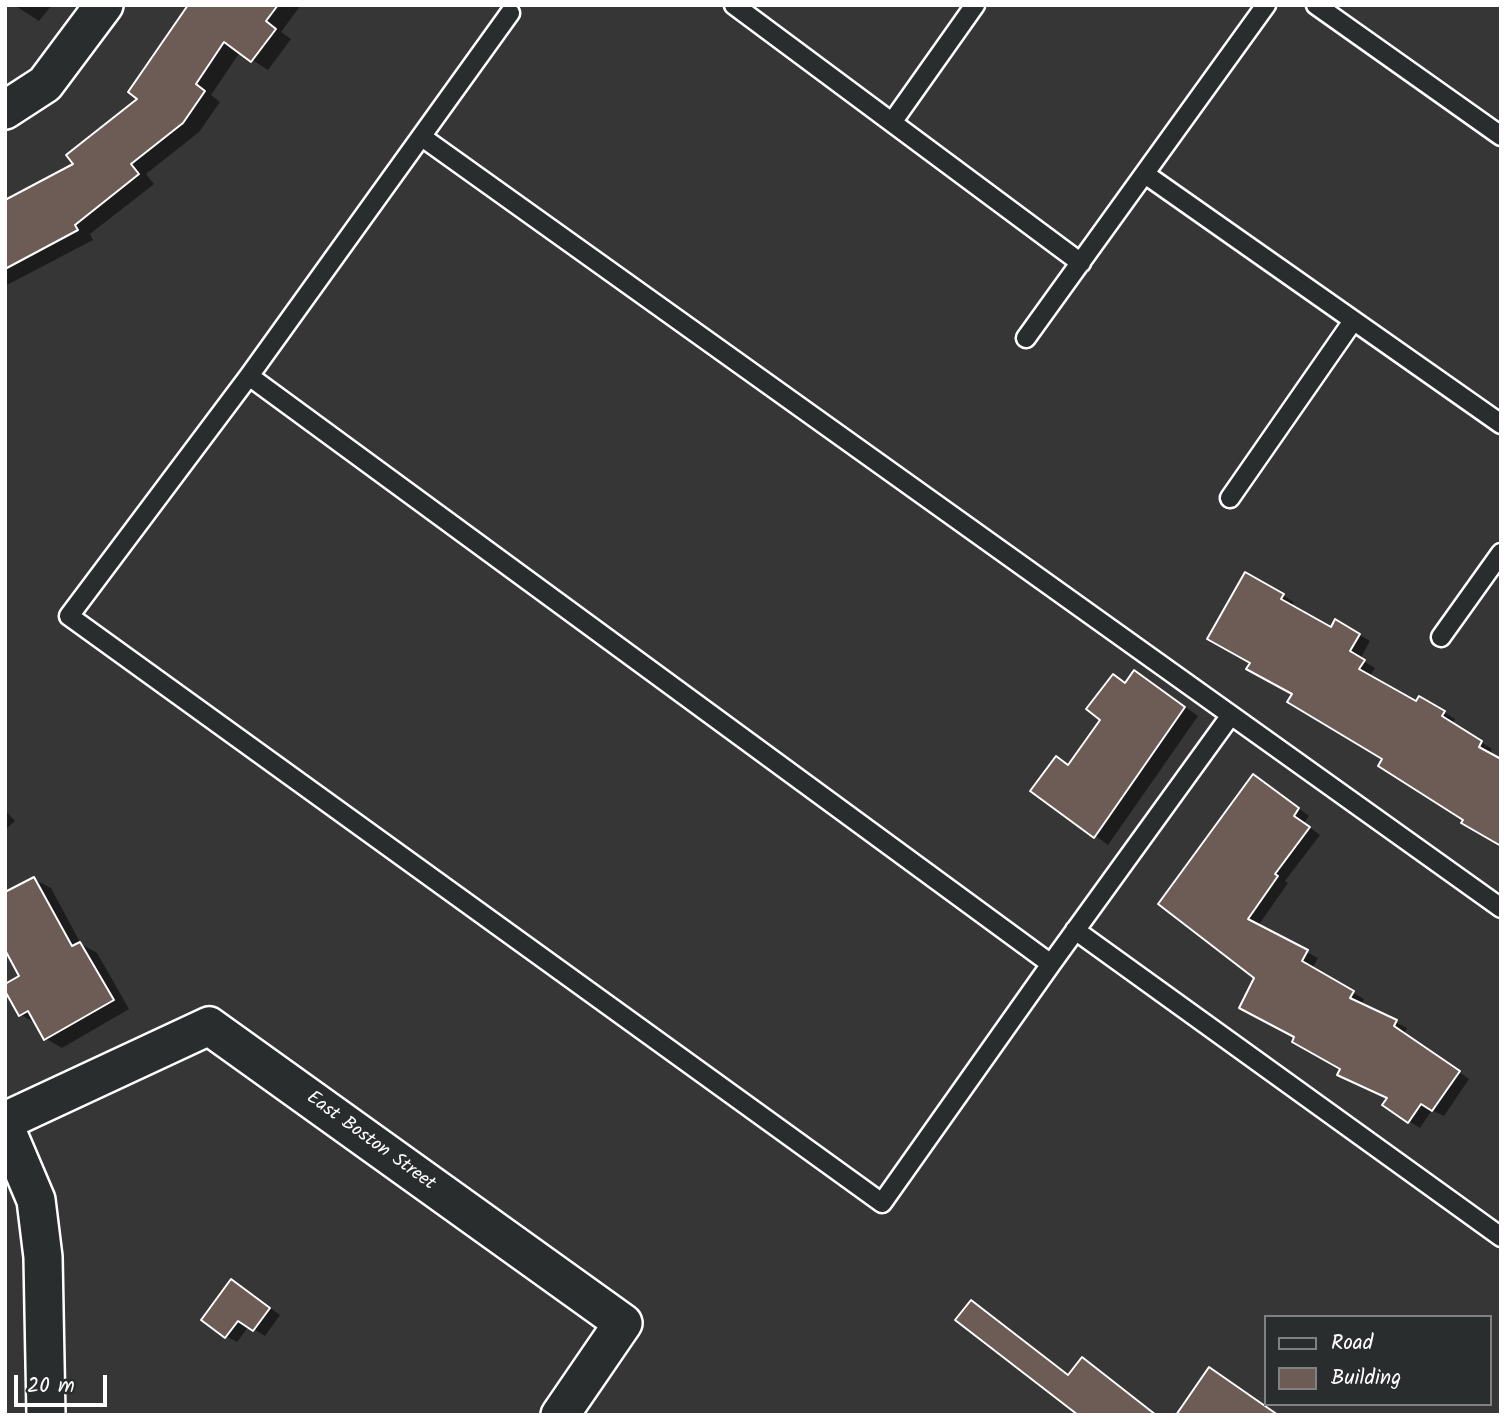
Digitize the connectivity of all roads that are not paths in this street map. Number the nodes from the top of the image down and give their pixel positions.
1 (104, 5) edge
2 (734, 5) edge
3 (975, 5) edge
4 (1265, 5) edge
5 (1316, 5) edge
6 (510, 13) dead end
7 (5, 110) edge
8 (893, 121) junction
9 (1501, 136) edge
10 (422, 137) junction
11 (1145, 174) junction
12 (1081, 263) junction
13 (1353, 320) junction
14 (1026, 338) dead end
15 (249, 376) junction
16 (1501, 424) edge
17 (1230, 498) dead end
18 (1501, 553) edge
19 (1441, 636) dead end
20 (1231, 715) junction
21 (1501, 908) edge
22 (1075, 930) junction
23 (1051, 964) junction
24 (5, 1121) edge
25 (5, 1127) edge
26 (1501, 1237) edge
27 (46, 1415) edge
28 (560, 1415) edge

1 - 7 street
2 - 8 lane
3 - 8 lane
4 - 11 lane
5 - 9 lane
6 - 10 lane
8 - 12 lane
10 - 15 lane
10 - 20 lane
11 - 12 lane
11 - 13 lane
12 - 14 lane
13 - 16 lane
13 - 17 lane
15 - 23 lane
15 - 23 lane
18 - 19 lane
20 - 21 lane
20 - 22 lane
22 - 23 lane
22 - 26 lane
24 - 28 street, East Boston Street
25 - 27 street

